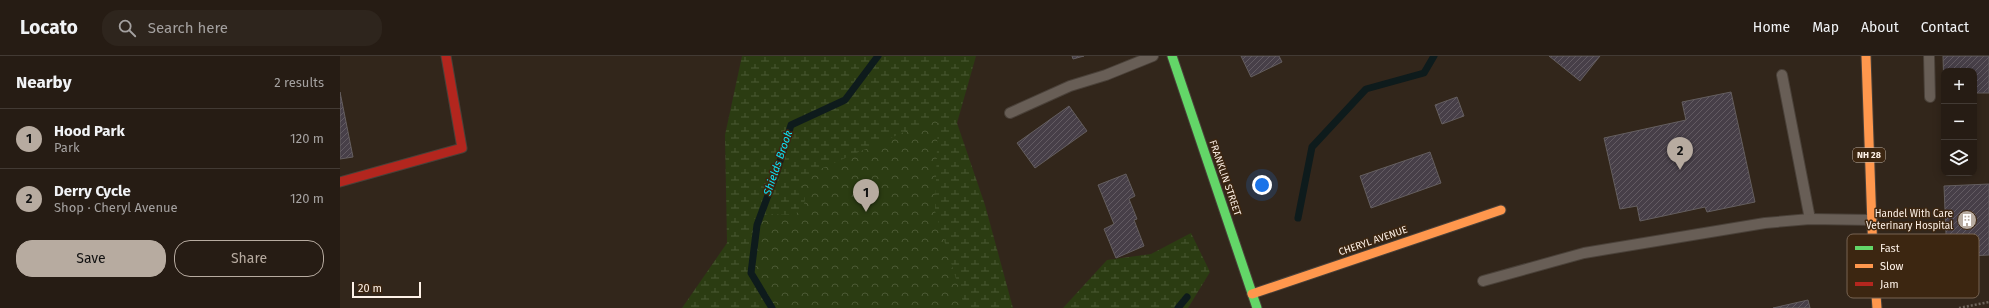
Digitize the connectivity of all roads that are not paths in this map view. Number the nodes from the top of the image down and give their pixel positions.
1 (446, 56) edge
2 (1153, 56) edge
3 (1172, 56) edge
4 (1866, 56) edge
5 (1929, 56) edge
6 (1782, 75) dead end
7 (1930, 97) dead end
8 (1010, 113) dead end
9 (340, 182) edge
10 (1501, 210) dead end
11 (1810, 218) junction
12 (1872, 220) junction
13 (1873, 234) edge
14 (1482, 281) dead end
15 (1252, 294) junction
16 (1876, 298) edge
17 (1257, 308) edge
18 (1877, 308) edge

1 - 9 street
2 - 8 lane
3 - 15 street, FRANKLIN STREET
4 - 12 street, NH 28
5 - 7 lane
6 - 11 lane
10 - 15 street, CHERYL AVENUE
11 - 12 lane
11 - 14 lane
12 - 13 street, NH 28
15 - 17 street, FRANKLIN STREET
16 - 18 street, NH 28

